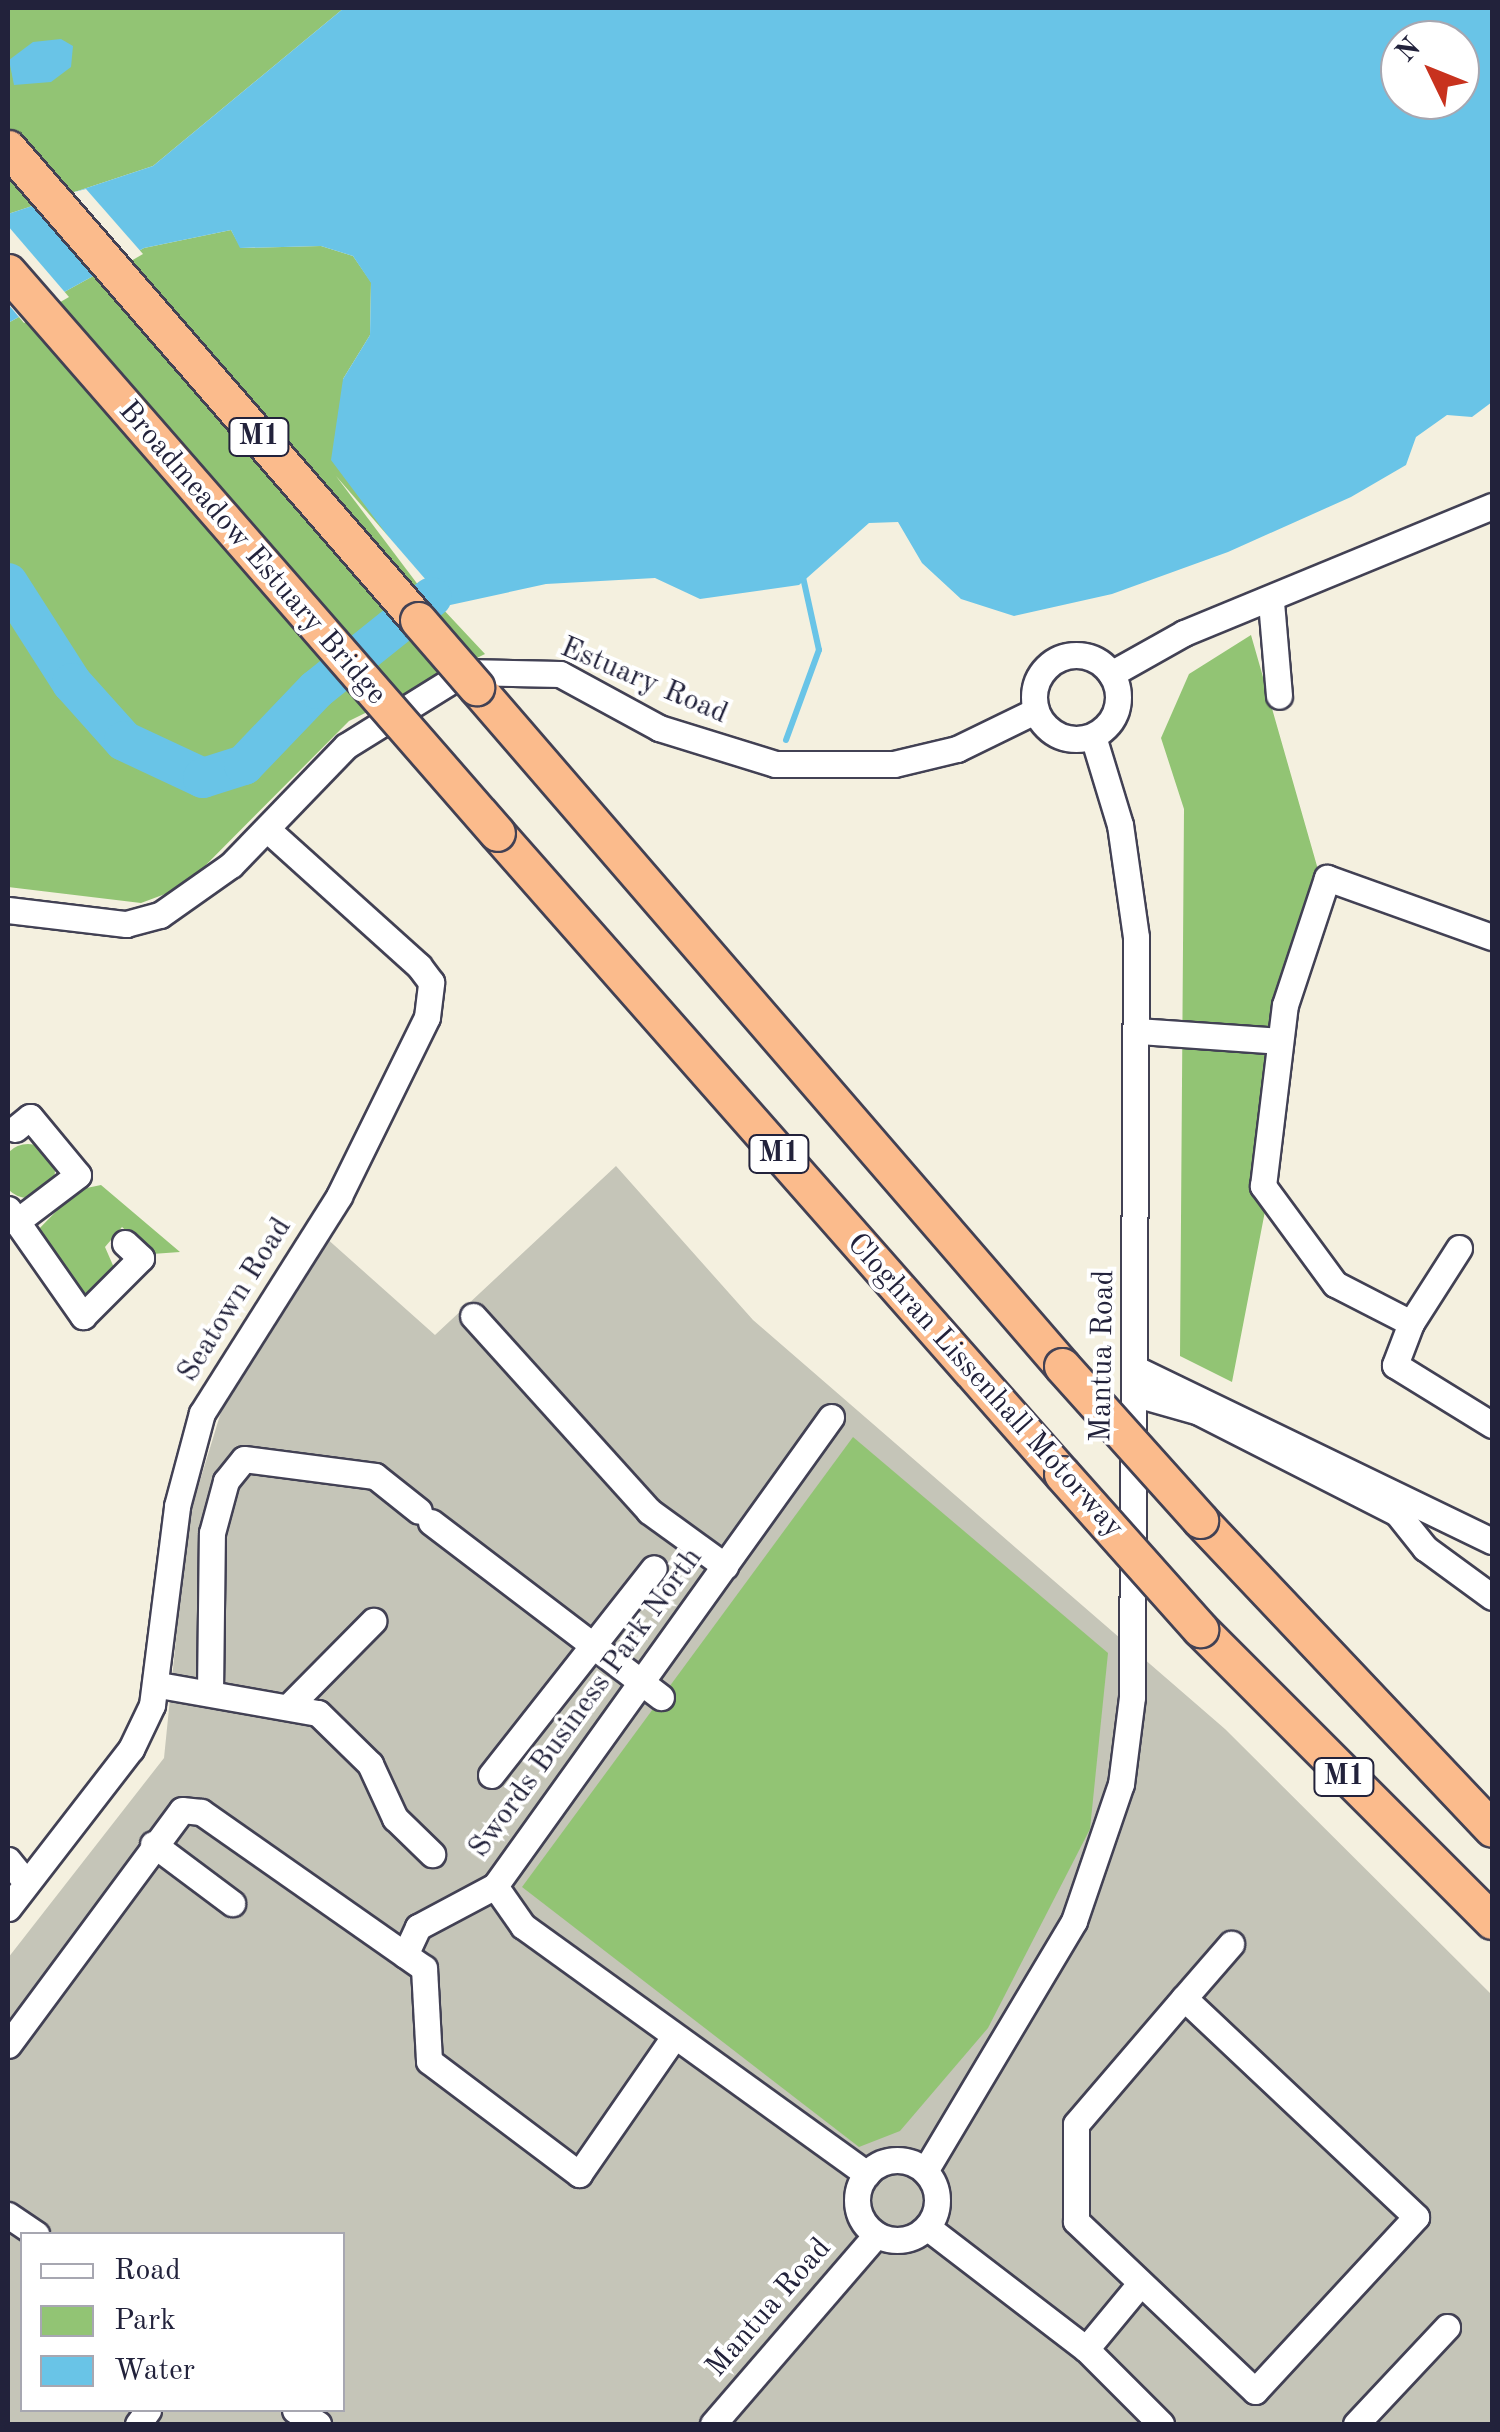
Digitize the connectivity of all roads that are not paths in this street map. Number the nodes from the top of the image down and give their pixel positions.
1 (8, 148) edge
2 (8, 272) edge
3 (1492, 506) edge
4 (1271, 602) junction
5 (1111, 674) junction
6 (1280, 696) dead end
7 (1035, 711) junction
8 (1094, 736) junction
9 (268, 830) junction
10 (497, 833) joint
11 (9, 914) edge
12 (1492, 937) edge
13 (1138, 1031) junction
14 (1280, 1042) junction
15 (15, 1129) dead end
16 (12, 1216) edge
17 (124, 1243) dead end
18 (1459, 1248) dead end
19 (473, 1316) dead end
20 (1411, 1323) junction
21 (1136, 1382) junction
22 (831, 1417) dead end
23 (1492, 1425) edge
24 (1492, 1541) edge
25 (725, 1566) junction
26 (654, 1568) dead end
27 (1492, 1597) edge
28 (374, 1621) dead end
29 (594, 1644) junction
30 (159, 1684) junction
31 (651, 1689) junction
32 (210, 1692) junction
33 (290, 1706) junction
34 (491, 1775) dead end
35 (1492, 1829) edge
36 (153, 1844) junction
37 (432, 1854) dead end
38 (8, 1860) edge
39 (26, 1882) junction
40 (495, 1886) junction
41 (232, 1902) dead end
42 (8, 1908) edge
43 (1492, 1921) edge
44 (1231, 1944) dead end
45 (406, 1955) junction
46 (1184, 1998) junction
47 (674, 2037) junction
48 (8, 2045) edge
49 (925, 2171) junction
50 (866, 2174) junction
51 (8, 2215) edge
52 (928, 2227) junction
53 (33, 2232) edge
54 (876, 2235) junction
55 (1139, 2285) junction
56 (1446, 2326) dead end
57 (1086, 2349) junction
58 (713, 2424) edge
59 (1160, 2424) edge
60 (1356, 2424) edge

1 - 35 highway, M1, bridge
2 - 10 highway, Broadmeadow Estuary Bridge / M1, bridge
3 - 4 street
4 - 5 street
4 - 6 street
5 - 7 street
5 - 8 street
7 - 8 street
7 - 9 street, Estuary Road
8 - 13 street, Mantua Road
9 - 11 street, Estuary Road
9 - 30 street, Seatown Road
10 - 43 highway, Cloghran Lissenhall Motorway / M1, bridge
12 - 14 street
13 - 14 street
13 - 21 street, Mantua Road
14 - 20 street
15 - 16 street
16 - 17 street
18 - 20 street
19 - 25 street
20 - 23 street
21 - 24 street
21 - 27 street
21 - 49 street, Mantua Road
22 - 25 street, Swords Business Park North
25 - 31 street, Swords Business Park North
26 - 29 street
28 - 33 street
29 - 31 street
29 - 32 street
29 - 34 street
30 - 32 street
30 - 39 street, Seatown Road
31 - 40 street, Swords Business Park North
32 - 33 street
33 - 37 street
36 - 41 street
36 - 45 street
36 - 48 street
38 - 39 street
39 - 42 street, Seatown Road
40 - 45 street
40 - 47 street, Swords Business Park North
44 - 46 street
45 - 47 street
46 - 55 street
46 - 55 street
47 - 50 street, Swords Business Park North
49 - 50 street
49 - 52 street
50 - 54 street
51 - 53 street
52 - 54 street
52 - 57 street
54 - 58 street, Mantua Road
55 - 57 street
56 - 60 street
57 - 59 street

